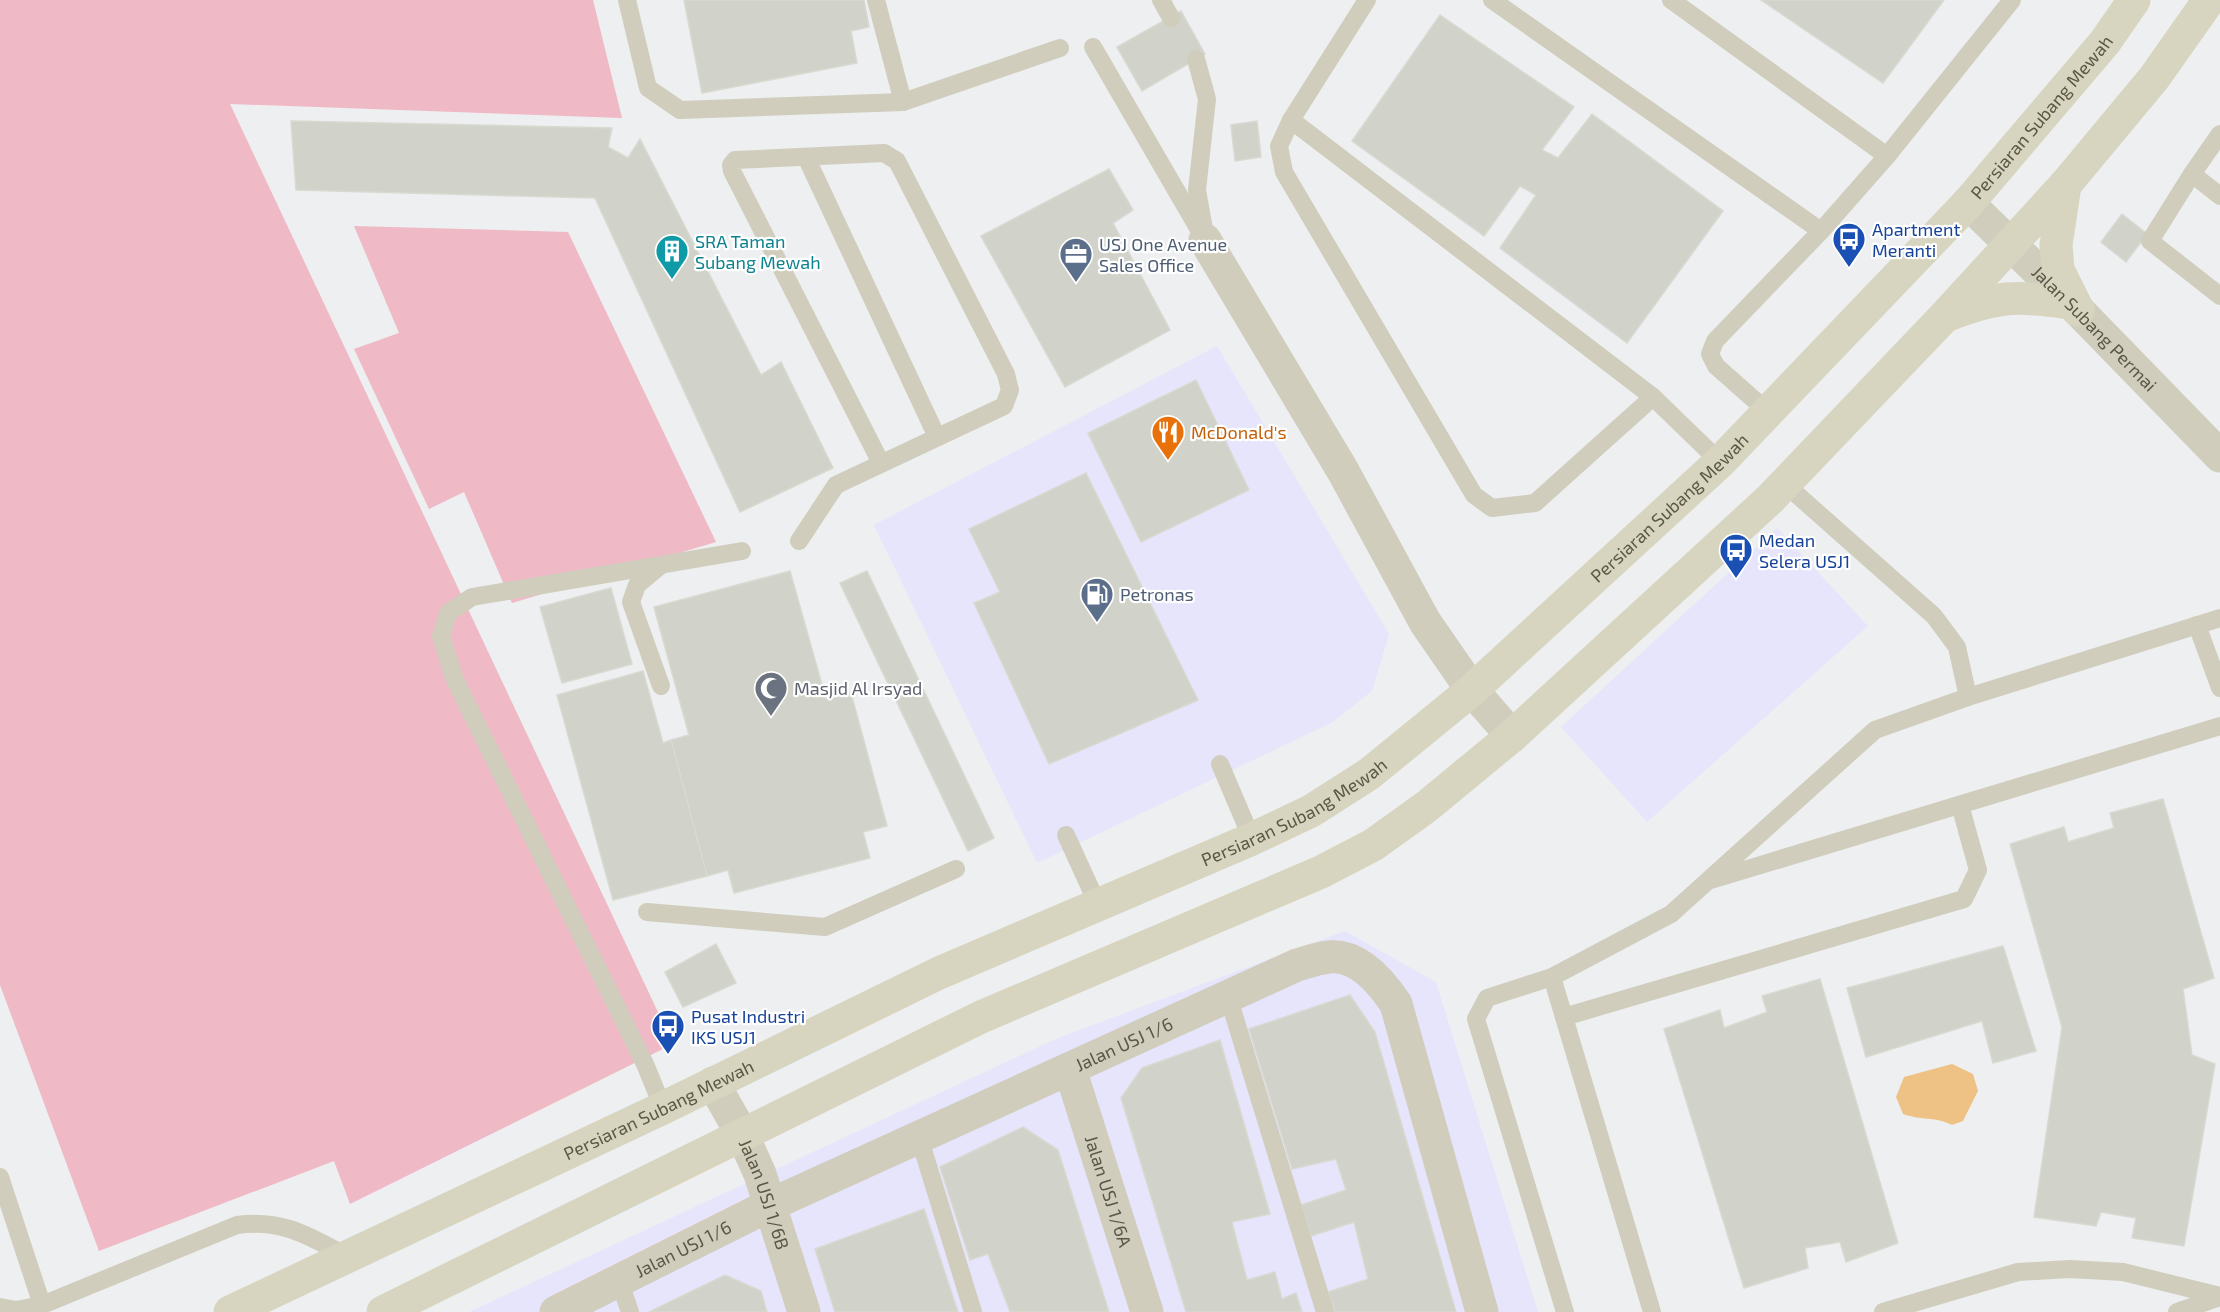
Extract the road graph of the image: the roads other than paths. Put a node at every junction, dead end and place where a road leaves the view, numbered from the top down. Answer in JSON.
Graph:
{"nodes":[{"id":1,"x":627,"y":0,"type":"edge"},
{"id":2,"x":876,"y":0,"type":"edge"},
{"id":3,"x":1161,"y":0,"type":"edge"},
{"id":4,"x":1367,"y":0,"type":"edge"},
{"id":5,"x":1492,"y":0,"type":"edge"},
{"id":6,"x":1671,"y":0,"type":"edge"},
{"id":7,"x":2012,"y":0,"type":"edge"},
{"id":8,"x":2134,"y":0,"type":"edge"},
{"id":9,"x":2208,"y":0,"type":"edge"},
{"id":10,"x":1171,"y":18,"type":"dead end"},
{"id":11,"x":1093,"y":47,"type":"dead end"},
{"id":12,"x":1060,"y":48,"type":"dead end"},
{"id":13,"x":1196,"y":59,"type":"dead end"},
{"id":14,"x":903,"y":102,"type":"junction"},
{"id":15,"x":1291,"y":120,"type":"junction"},
{"id":16,"x":2220,"y":134,"type":"edge"},
{"id":17,"x":1887,"y":156,"type":"junction"},
{"id":18,"x":806,"y":157,"type":"junction"},
{"id":19,"x":2192,"y":174,"type":"junction"},
{"id":20,"x":2065,"y":185,"type":"junction"},
{"id":21,"x":2220,"y":196,"type":"edge"},
{"id":22,"x":1968,"y":203,"type":"junction"},
{"id":23,"x":1821,"y":231,"type":"junction"},
{"id":24,"x":1205,"y":240,"type":"junction"},
{"id":25,"x":2010,"y":246,"type":"junction"},
{"id":26,"x":2220,"y":296,"type":"edge"},
{"id":27,"x":2073,"y":307,"type":"junction"},
{"id":28,"x":1944,"y":317,"type":"junction"},
{"id":29,"x":1653,"y":397,"type":"junction"},
{"id":30,"x":1768,"y":412,"type":"junction"},
{"id":31,"x":937,"y":437,"type":"junction"},
{"id":32,"x":2220,"y":456,"type":"edge"},
{"id":33,"x":1720,"y":462,"type":"junction"},
{"id":34,"x":881,"y":463,"type":"junction"},
{"id":35,"x":1785,"y":484,"type":"junction"},
{"id":36,"x":799,"y":541,"type":"dead end"},
{"id":37,"x":742,"y":551,"type":"dead end"},
{"id":38,"x":662,"y":564,"type":"junction"},
{"id":39,"x":2220,"y":618,"type":"edge"},
{"id":40,"x":2197,"y":626,"type":"junction"},
{"id":41,"x":661,"y":686,"type":"dead end"},
{"id":42,"x":2220,"y":688,"type":"edge"},
{"id":43,"x":1472,"y":690,"type":"junction"},
{"id":44,"x":1968,"y":697,"type":"junction"},
{"id":45,"x":2220,"y":726,"type":"edge"},
{"id":46,"x":1512,"y":736,"type":"junction"},
{"id":47,"x":1220,"y":764,"type":"dead end"},
{"id":48,"x":1960,"y":805,"type":"junction"},
{"id":49,"x":1066,"y":835,"type":"dead end"},
{"id":50,"x":1252,"y":839,"type":"junction"},
{"id":51,"x":956,"y":869,"type":"dead end"},
{"id":52,"x":1705,"y":882,"type":"junction"},
{"id":53,"x":1098,"y":905,"type":"junction"},
{"id":54,"x":647,"y":912,"type":"dead end"},
{"id":55,"x":1552,"y":977,"type":"junction"},
{"id":56,"x":1228,"y":996,"type":"junction"},
{"id":57,"x":1564,"y":1017,"type":"junction"},
{"id":58,"x":1070,"y":1069,"type":"junction"},
{"id":59,"x":713,"y":1083,"type":"junction"},
{"id":60,"x":663,"y":1108,"type":"junction"},
{"id":61,"x":743,"y":1136,"type":"junction"},
{"id":62,"x":918,"y":1137,"type":"junction"},
{"id":63,"x":0,"y":1177,"type":"edge"},
{"id":64,"x":770,"y":1205,"type":"junction"},
{"id":65,"x":348,"y":1257,"type":"junction"},
{"id":66,"x":620,"y":1280,"type":"junction"},
{"id":67,"x":2220,"y":1296,"type":"edge"},
{"id":68,"x":42,"y":1305,"type":"junction"},
{"id":69,"x":0,"y":1307,"type":"edge"},
{"id":70,"x":230,"y":1312,"type":"edge"},
{"id":71,"x":383,"y":1312,"type":"edge"},
{"id":72,"x":556,"y":1312,"type":"edge"},
{"id":73,"x":630,"y":1312,"type":"edge"},
{"id":74,"x":804,"y":1312,"type":"edge"},
{"id":75,"x":973,"y":1312,"type":"edge"},
{"id":76,"x":1147,"y":1312,"type":"edge"},
{"id":77,"x":1325,"y":1312,"type":"edge"},
{"id":78,"x":1482,"y":1312,"type":"edge"},
{"id":79,"x":1565,"y":1312,"type":"edge"},
{"id":80,"x":1652,"y":1312,"type":"edge"},
{"id":81,"x":1883,"y":1312,"type":"edge"},
{"id":82,"x":2177,"y":1312,"type":"edge"}],
"edges":[{"from":1,"to":14,"type":"lane"},
{"from":2,"to":14,"type":"lane"},
{"from":3,"to":10,"type":"lane"},
{"from":4,"to":15,"type":"lane"},
{"from":5,"to":23,"type":"lane"},
{"from":6,"to":17,"type":"lane"},
{"from":7,"to":17,"type":"lane"},
{"from":8,"to":22,"type":"main road","name":"Persiaran Subang Mewah"},
{"from":9,"to":20,"type":"main road"},
{"from":11,"to":24,"type":"lane"},
{"from":12,"to":14,"type":"lane"},
{"from":13,"to":24,"type":"lane"},
{"from":15,"to":29,"type":"lane"},
{"from":15,"to":29,"type":"lane"},
{"from":16,"to":19,"type":"lane"},
{"from":17,"to":23,"type":"lane"},
{"from":18,"to":31,"type":"lane"},
{"from":18,"to":31,"type":"lane"},
{"from":18,"to":34,"type":"lane"},
{"from":19,"to":21,"type":"lane"},
{"from":19,"to":26,"type":"lane"},
{"from":20,"to":25,"type":"main road"},
{"from":20,"to":27,"type":"main road"},
{"from":22,"to":25,"type":"street","name":"Jalan Subang Permai"},
{"from":22,"to":30,"type":"main road","name":"Persiaran Subang Mewah"},
{"from":23,"to":30,"type":"lane"},
{"from":24,"to":43,"type":"street"},
{"from":25,"to":27,"type":"street","name":"Jalan Subang Permai"},
{"from":25,"to":28,"type":"main road"},
{"from":27,"to":28,"type":"main road"},
{"from":27,"to":32,"type":"street","name":"Jalan Subang Permai"},
{"from":28,"to":35,"type":"main road"},
{"from":29,"to":33,"type":"lane"},
{"from":30,"to":33,"type":"main road","name":"Persiaran Subang Mewah"},
{"from":31,"to":34,"type":"lane"},
{"from":33,"to":43,"type":"main road","name":"Persiaran Subang Mewah"},
{"from":34,"to":36,"type":"lane"},
{"from":35,"to":44,"type":"lane"},
{"from":35,"to":46,"type":"main road"},
{"from":37,"to":38,"type":"lane"},
{"from":38,"to":41,"type":"lane"},
{"from":38,"to":60,"type":"lane"},
{"from":39,"to":40,"type":"lane"},
{"from":40,"to":42,"type":"lane"},
{"from":40,"to":44,"type":"lane"},
{"from":43,"to":46,"type":"street"},
{"from":43,"to":50,"type":"main road","name":"Persiaran Subang Mewah"},
{"from":44,"to":52,"type":"lane"},
{"from":45,"to":48,"type":"lane"},
{"from":46,"to":61,"type":"main road"},
{"from":47,"to":50,"type":"lane"},
{"from":48,"to":52,"type":"lane"},
{"from":48,"to":57,"type":"lane"},
{"from":49,"to":53,"type":"lane"},
{"from":50,"to":53,"type":"main road","name":"Persiaran Subang Mewah"},
{"from":51,"to":54,"type":"lane"},
{"from":52,"to":55,"type":"lane"},
{"from":53,"to":59,"type":"main road","name":"Persiaran Subang Mewah"},
{"from":55,"to":57,"type":"lane"},
{"from":55,"to":79,"type":"lane"},
{"from":56,"to":58,"type":"street","name":"Jalan USJ 1/6"},
{"from":56,"to":77,"type":"lane"},
{"from":56,"to":78,"type":"street","name":"Jalan USJ 1/6"},
{"from":57,"to":80,"type":"lane"},
{"from":58,"to":62,"type":"street","name":"Jalan USJ 1/6"},
{"from":58,"to":76,"type":"street","name":"Jalan USJ 1/6A"},
{"from":59,"to":60,"type":"main road","name":"Persiaran Subang Mewah"},
{"from":59,"to":61,"type":"street","name":"Jalan USJ 1/6B"},
{"from":60,"to":65,"type":"main road","name":"Persiaran Subang Mewah"},
{"from":61,"to":64,"type":"street","name":"Jalan USJ 1/6B"},
{"from":61,"to":71,"type":"main road"},
{"from":62,"to":64,"type":"street","name":"Jalan USJ 1/6"},
{"from":62,"to":75,"type":"lane"},
{"from":63,"to":68,"type":"lane"},
{"from":64,"to":66,"type":"street","name":"Jalan USJ 1/6"},
{"from":64,"to":74,"type":"street","name":"Jalan USJ 1/6B"},
{"from":65,"to":68,"type":"lane"},
{"from":65,"to":70,"type":"main road","name":"Persiaran Subang Mewah"},
{"from":66,"to":72,"type":"street","name":"Jalan USJ 1/6"},
{"from":66,"to":73,"type":"lane"},
{"from":67,"to":81,"type":"lane"},
{"from":67,"to":82,"type":"lane"},
{"from":68,"to":69,"type":"lane"}]}
